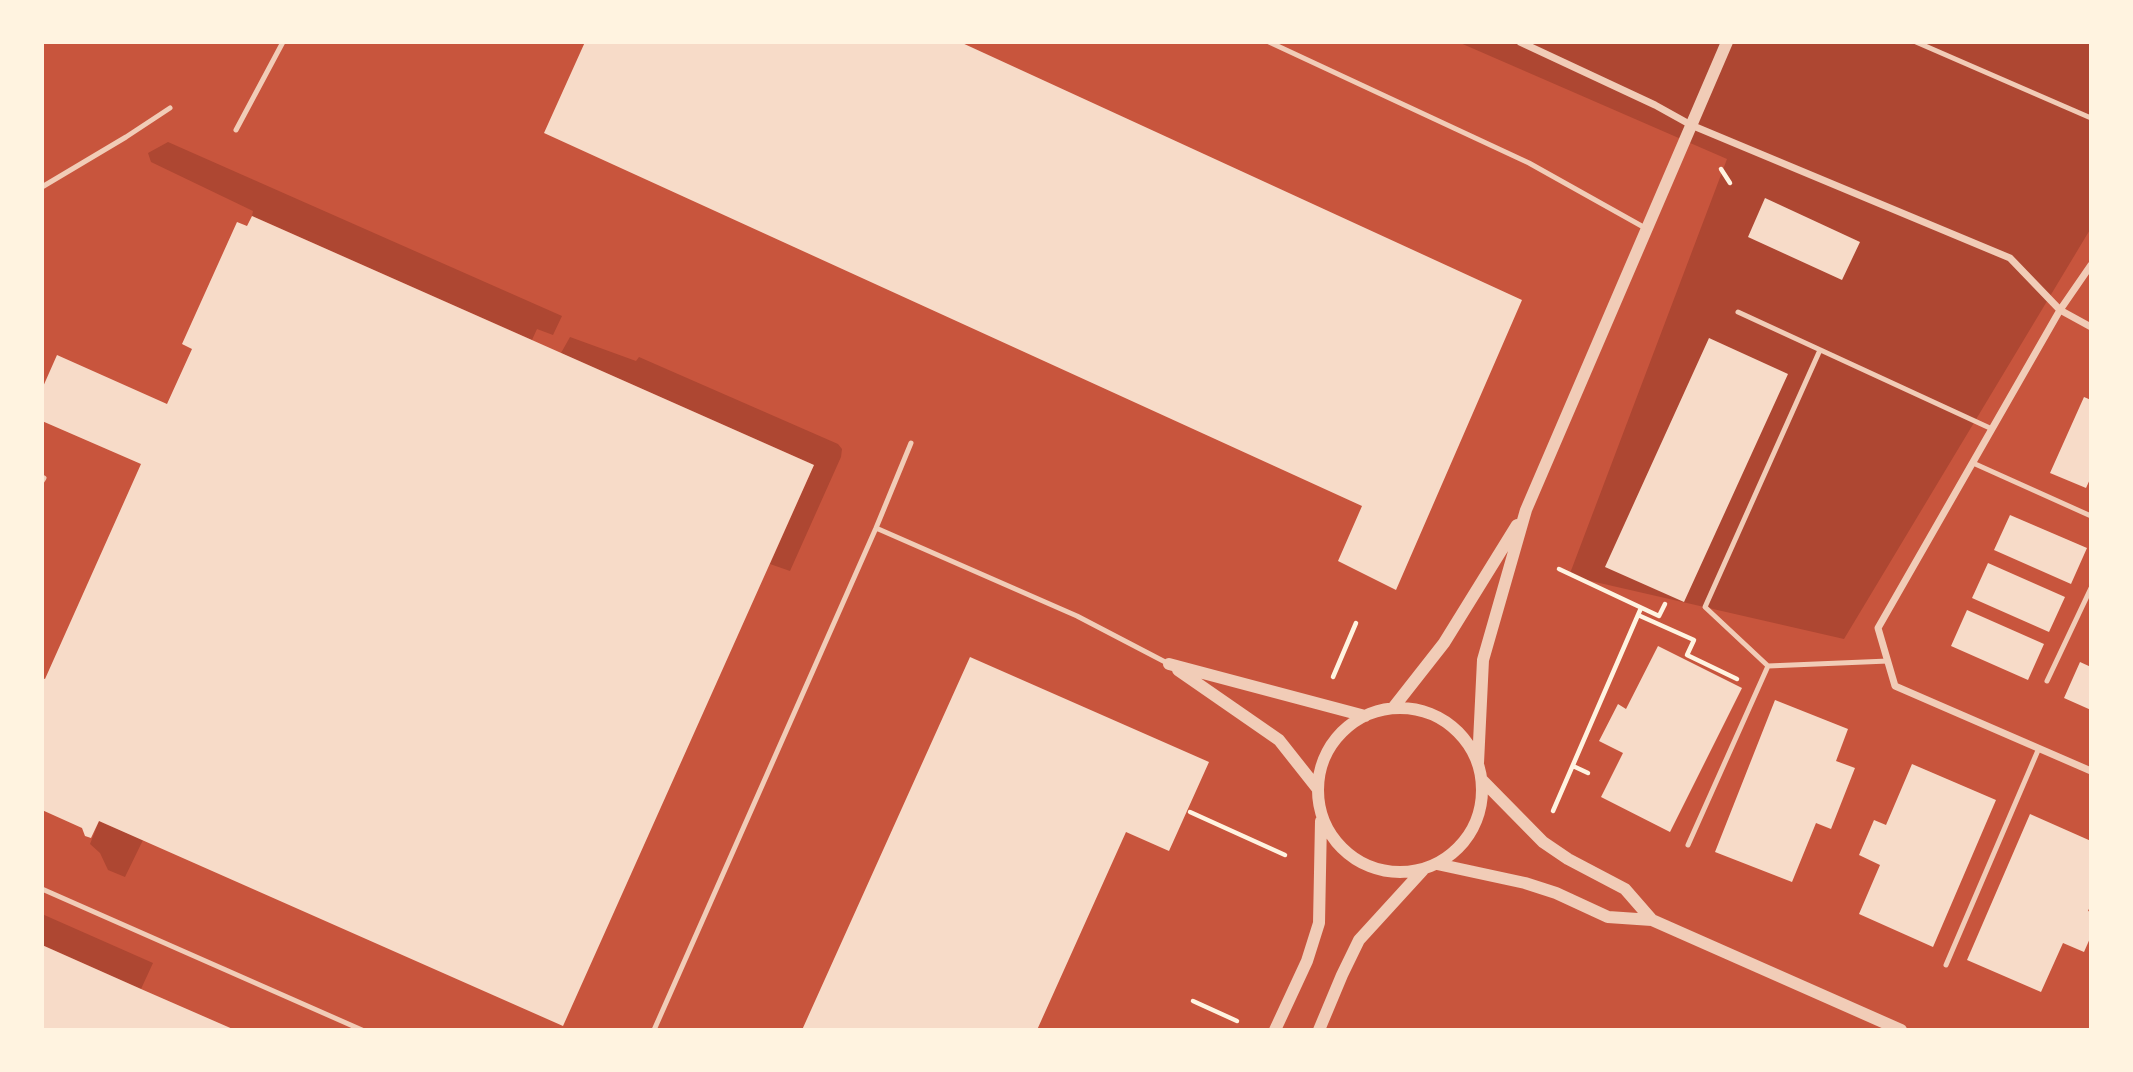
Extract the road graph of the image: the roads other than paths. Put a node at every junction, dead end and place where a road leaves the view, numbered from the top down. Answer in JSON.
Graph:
{"nodes":[{"id":1,"x":283,"y":42,"type":"edge"},
{"id":2,"x":1269,"y":42,"type":"edge"},
{"id":3,"x":1520,"y":42,"type":"edge"},
{"id":4,"x":1727,"y":42,"type":"edge"},
{"id":5,"x":1916,"y":42,"type":"edge"},
{"id":6,"x":170,"y":108,"type":"dead end"},
{"id":7,"x":2091,"y":117,"type":"edge"},
{"id":8,"x":1691,"y":125,"type":"junction"},
{"id":9,"x":236,"y":131,"type":"dead end"},
{"id":10,"x":42,"y":187,"type":"edge"},
{"id":11,"x":1647,"y":229,"type":"junction"},
{"id":12,"x":2091,"y":265,"type":"edge"},
{"id":13,"x":2060,"y":310,"type":"junction"},
{"id":14,"x":1738,"y":312,"type":"dead end"},
{"id":15,"x":2091,"y":327,"type":"edge"},
{"id":16,"x":1820,"y":350,"type":"junction"},
{"id":17,"x":1992,"y":429,"type":"junction"},
{"id":18,"x":911,"y":443,"type":"dead end"},
{"id":19,"x":1973,"y":463,"type":"junction"},
{"id":20,"x":1526,"y":510,"type":"junction"},
{"id":21,"x":2091,"y":516,"type":"edge"},
{"id":22,"x":876,"y":528,"type":"junction"},
{"id":23,"x":2091,"y":588,"type":"edge"},
{"id":24,"x":1888,"y":661,"type":"junction"},
{"id":25,"x":1169,"y":664,"type":"junction"},
{"id":26,"x":1769,"y":666,"type":"junction"},
{"id":27,"x":2046,"y":681,"type":"dead end"},
{"id":28,"x":1393,"y":708,"type":"junction"},
{"id":29,"x":1364,"y":716,"type":"junction"},
{"id":30,"x":2039,"y":748,"type":"junction"},
{"id":31,"x":1478,"y":763,"type":"junction"},
{"id":32,"x":2091,"y":771,"type":"edge"},
{"id":33,"x":1482,"y":780,"type":"junction"},
{"id":34,"x":1317,"y":788,"type":"junction"},
{"id":35,"x":1321,"y":817,"type":"junction"},
{"id":36,"x":1688,"y":845,"type":"dead end"},
{"id":37,"x":1437,"y":864,"type":"junction"},
{"id":38,"x":1423,"y":870,"type":"junction"},
{"id":39,"x":42,"y":889,"type":"edge"},
{"id":40,"x":1652,"y":920,"type":"junction"},
{"id":41,"x":1946,"y":965,"type":"dead end"},
{"id":42,"x":362,"y":1030,"type":"edge"},
{"id":43,"x":654,"y":1030,"type":"edge"},
{"id":44,"x":1275,"y":1030,"type":"edge"},
{"id":45,"x":1319,"y":1030,"type":"edge"},
{"id":46,"x":1900,"y":1030,"type":"edge"}],
"edges":[{"from":1,"to":9,"type":"lane"},
{"from":2,"to":11,"type":"lane"},
{"from":3,"to":8,"type":"street"},
{"from":4,"to":8,"type":"street"},
{"from":5,"to":7,"type":"lane"},
{"from":6,"to":10,"type":"lane"},
{"from":8,"to":11,"type":"street"},
{"from":8,"to":13,"type":"street"},
{"from":11,"to":20,"type":"street"},
{"from":12,"to":13,"type":"street"},
{"from":13,"to":15,"type":"street"},
{"from":13,"to":17,"type":"street"},
{"from":14,"to":16,"type":"lane"},
{"from":16,"to":17,"type":"lane"},
{"from":16,"to":26,"type":"lane"},
{"from":17,"to":19,"type":"street"},
{"from":18,"to":22,"type":"lane"},
{"from":19,"to":21,"type":"lane"},
{"from":19,"to":24,"type":"street"},
{"from":20,"to":28,"type":"street"},
{"from":20,"to":31,"type":"street"},
{"from":22,"to":25,"type":"lane"},
{"from":22,"to":43,"type":"lane"},
{"from":23,"to":27,"type":"lane"},
{"from":24,"to":26,"type":"lane"},
{"from":24,"to":30,"type":"street"},
{"from":25,"to":29,"type":"street"},
{"from":25,"to":34,"type":"street"},
{"from":26,"to":36,"type":"lane"},
{"from":28,"to":29,"type":"street"},
{"from":28,"to":31,"type":"street"},
{"from":29,"to":34,"type":"street"},
{"from":30,"to":32,"type":"street"},
{"from":30,"to":41,"type":"lane"},
{"from":31,"to":33,"type":"street"},
{"from":33,"to":37,"type":"street"},
{"from":33,"to":40,"type":"street"},
{"from":34,"to":35,"type":"street"},
{"from":35,"to":38,"type":"street"},
{"from":35,"to":44,"type":"street"},
{"from":37,"to":38,"type":"street"},
{"from":37,"to":40,"type":"street"},
{"from":38,"to":45,"type":"street"},
{"from":39,"to":42,"type":"lane"},
{"from":40,"to":46,"type":"street"}]}
